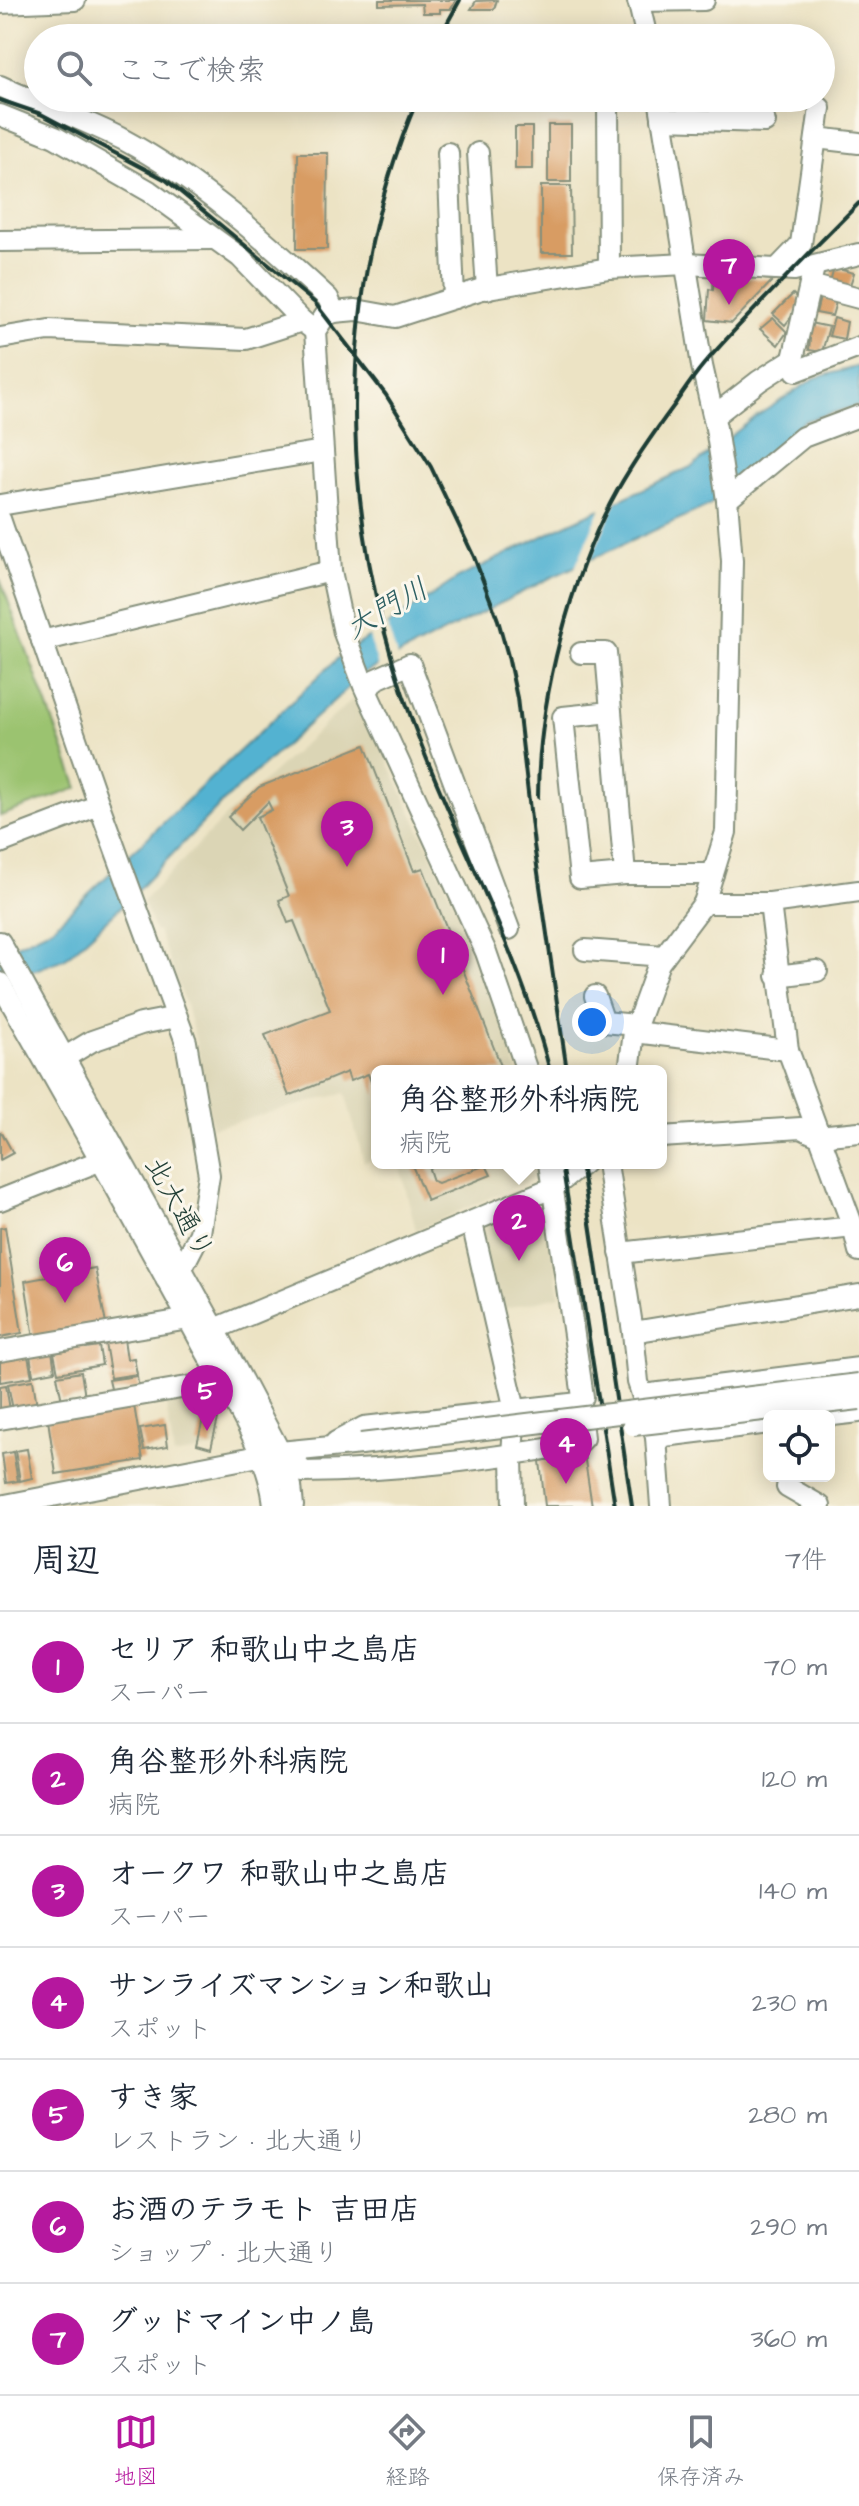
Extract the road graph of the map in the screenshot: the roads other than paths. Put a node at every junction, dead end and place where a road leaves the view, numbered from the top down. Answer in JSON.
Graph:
{"nodes":[{"id":1,"x":75,"y":0,"type":"edge"},
{"id":2,"x":704,"y":0,"type":"edge"},
{"id":3,"x":638,"y":1,"type":"edge"},
{"id":4,"x":0,"y":3,"type":"edge"},
{"id":5,"x":644,"y":24,"type":"edge"},
{"id":6,"x":0,"y":86,"type":"edge"},
{"id":7,"x":24,"y":96,"type":"edge"},
{"id":8,"x":63,"y":112,"type":"edge"},
{"id":9,"x":608,"y":112,"type":"edge"},
{"id":10,"x":661,"y":112,"type":"edge"},
{"id":11,"x":819,"y":112,"type":"edge"},
{"id":12,"x":0,"y":115,"type":"edge"},
{"id":13,"x":662,"y":119,"type":"junction"},
{"id":14,"x":765,"y":122,"type":"dead end"},
{"id":15,"x":816,"y":138,"type":"junction"},
{"id":16,"x":859,"y":143,"type":"edge"},
{"id":17,"x":448,"y":153,"type":"dead end"},
{"id":18,"x":478,"y":153,"type":"dead end"},
{"id":19,"x":213,"y":239,"type":"junction"},
{"id":20,"x":0,"y":241,"type":"edge"},
{"id":21,"x":859,"y":254,"type":"edge"},
{"id":22,"x":686,"y":264,"type":"junction"},
{"id":23,"x":609,"y":268,"type":"junction"},
{"id":24,"x":777,"y":269,"type":"junction"},
{"id":25,"x":812,"y":276,"type":"junction"},
{"id":26,"x":487,"y":289,"type":"junction"},
{"id":27,"x":454,"y":298,"type":"junction"},
{"id":28,"x":859,"y":298,"type":"edge"},
{"id":29,"x":334,"y":312,"type":"junction"},
{"id":30,"x":309,"y":326,"type":"junction"},
{"id":31,"x":0,"y":338,"type":"edge"},
{"id":32,"x":859,"y":347,"type":"edge"},
{"id":33,"x":793,"y":359,"type":"junction"},
{"id":34,"x":859,"y":416,"type":"edge"},
{"id":35,"x":715,"y":422,"type":"junction"},
{"id":36,"x":322,"y":451,"type":"junction"},
{"id":37,"x":727,"y":496,"type":"junction"},
{"id":38,"x":0,"y":505,"type":"edge"},
{"id":39,"x":0,"y":519,"type":"edge"},
{"id":40,"x":331,"y":571,"type":"junction"},
{"id":41,"x":42,"y":641,"type":"junction"},
{"id":42,"x":581,"y":653,"type":"dead end"},
{"id":43,"x":365,"y":689,"type":"junction"},
{"id":44,"x":611,"y":712,"type":"junction"},
{"id":45,"x":99,"y":805,"type":"junction"},
{"id":46,"x":0,"y":843,"type":"edge"},
{"id":47,"x":625,"y":874,"type":"junction"},
{"id":48,"x":713,"y":874,"type":"junction"},
{"id":49,"x":859,"y":891,"type":"edge"},
{"id":50,"x":704,"y":903,"type":"junction"},
{"id":51,"x":770,"y":903,"type":"junction"},
{"id":52,"x":509,"y":929,"type":"dead end"},
{"id":53,"x":1,"y":943,"type":"edge"},
{"id":54,"x":589,"y":947,"type":"dead end"},
{"id":55,"x":664,"y":956,"type":"junction"},
{"id":56,"x":817,"y":971,"type":"dead end"},
{"id":57,"x":777,"y":976,"type":"junction"},
{"id":58,"x":11,"y":989,"type":"edge"},
{"id":59,"x":595,"y":996,"type":"dead end"},
{"id":60,"x":177,"y":1017,"type":"junction"},
{"id":61,"x":635,"y":1028,"type":"junction"},
{"id":62,"x":788,"y":1050,"type":"junction"},
{"id":63,"x":55,"y":1063,"type":"junction"},
{"id":64,"x":525,"y":1065,"type":"edge"},
{"id":65,"x":630,"y":1065,"type":"edge"},
{"id":66,"x":859,"y":1132,"type":"edge"},
{"id":67,"x":818,"y":1136,"type":"junction"},
{"id":68,"x":667,"y":1137,"type":"edge"},
{"id":69,"x":99,"y":1161,"type":"junction"},
{"id":70,"x":550,"y":1169,"type":"edge"},
{"id":71,"x":576,"y":1169,"type":"edge"},
{"id":72,"x":608,"y":1169,"type":"edge"},
{"id":73,"x":554,"y":1187,"type":"junction"},
{"id":74,"x":0,"y":1200,"type":"edge"},
{"id":75,"x":472,"y":1223,"type":"junction"},
{"id":76,"x":853,"y":1227,"type":"junction"},
{"id":77,"x":859,"y":1251,"type":"edge"},
{"id":78,"x":620,"y":1253,"type":"junction"},
{"id":79,"x":174,"y":1275,"type":"junction"},
{"id":80,"x":859,"y":1295,"type":"edge"},
{"id":81,"x":189,"y":1319,"type":"junction"},
{"id":82,"x":215,"y":1329,"type":"junction"},
{"id":83,"x":633,"y":1332,"type":"junction"},
{"id":84,"x":0,"y":1351,"type":"edge"},
{"id":85,"x":859,"y":1368,"type":"edge"},
{"id":86,"x":222,"y":1381,"type":"junction"},
{"id":87,"x":859,"y":1384,"type":"edge"},
{"id":88,"x":643,"y":1395,"type":"junction"},
{"id":89,"x":859,"y":1399,"type":"edge"},
{"id":90,"x":579,"y":1403,"type":"junction"},
{"id":91,"x":515,"y":1410,"type":"junction"},
{"id":92,"x":859,"y":1412,"type":"edge"},
{"id":93,"x":835,"y":1415,"type":"edge"},
{"id":94,"x":0,"y":1419,"type":"edge"},
{"id":95,"x":763,"y":1424,"type":"edge"},
{"id":96,"x":656,"y":1437,"type":"junction"},
{"id":97,"x":326,"y":1447,"type":"junction"},
{"id":98,"x":362,"y":1450,"type":"junction"},
{"id":99,"x":512,"y":1455,"type":"junction"},
{"id":100,"x":277,"y":1461,"type":"junction"},
{"id":101,"x":790,"y":1482,"type":"edge"},
{"id":102,"x":791,"y":1482,"type":"edge"},
{"id":103,"x":0,"y":1506,"type":"edge"},
{"id":104,"x":274,"y":1506,"type":"edge"},
{"id":105,"x":293,"y":1506,"type":"edge"},
{"id":106,"x":513,"y":1506,"type":"edge"},
{"id":107,"x":661,"y":1506,"type":"edge"},
{"id":108,"x":778,"y":1506,"type":"edge"},
{"id":109,"x":820,"y":1506,"type":"edge"}],
"edges":[{"from":1,"to":4,"type":"street"},
{"from":2,"to":3,"type":"street"},
{"from":3,"to":5,"type":"street"},
{"from":6,"to":7,"type":"street"},
{"from":8,"to":29,"type":"street"},
{"from":9,"to":23,"type":"street"},
{"from":10,"to":13,"type":"street"},
{"from":11,"to":15,"type":"street"},
{"from":12,"to":19,"type":"street"},
{"from":13,"to":14,"type":"street"},
{"from":13,"to":22,"type":"street"},
{"from":15,"to":16,"type":"street"},
{"from":15,"to":24,"type":"street"},
{"from":17,"to":27,"type":"street"},
{"from":18,"to":26,"type":"street"},
{"from":19,"to":20,"type":"street"},
{"from":19,"to":30,"type":"street"},
{"from":21,"to":25,"type":"street"},
{"from":22,"to":23,"type":"street"},
{"from":22,"to":24,"type":"street"},
{"from":22,"to":35,"type":"street"},
{"from":23,"to":26,"type":"street"},
{"from":24,"to":25,"type":"street"},
{"from":25,"to":28,"type":"street"},
{"from":25,"to":33,"type":"street"},
{"from":26,"to":27,"type":"street"},
{"from":27,"to":29,"type":"street"},
{"from":29,"to":30,"type":"street"},
{"from":30,"to":31,"type":"street"},
{"from":30,"to":36,"type":"street"},
{"from":32,"to":33,"type":"street"},
{"from":33,"to":35,"type":"street"},
{"from":34,"to":37,"type":"street"},
{"from":35,"to":37,"type":"street"},
{"from":36,"to":38,"type":"street"},
{"from":36,"to":40,"type":"street"},
{"from":37,"to":48,"type":"street"},
{"from":39,"to":41,"type":"street"},
{"from":40,"to":41,"type":"street"},
{"from":40,"to":43,"type":"street"},
{"from":41,"to":45,"type":"street"},
{"from":42,"to":44,"type":"street"},
{"from":43,"to":52,"type":"street"},
{"from":43,"to":64,"type":"street"},
{"from":44,"to":47,"type":"street"},
{"from":44,"to":47,"type":"street"},
{"from":45,"to":46,"type":"street"},
{"from":45,"to":60,"type":"street"},
{"from":47,"to":48,"type":"street"},
{"from":48,"to":50,"type":"street"},
{"from":49,"to":51,"type":"street"},
{"from":50,"to":51,"type":"street"},
{"from":50,"to":55,"type":"street"},
{"from":51,"to":57,"type":"street"},
{"from":53,"to":58,"type":"street","name":"北大通り"},
{"from":54,"to":55,"type":"street"},
{"from":55,"to":61,"type":"street"},
{"from":56,"to":57,"type":"street"},
{"from":57,"to":62,"type":"street"},
{"from":58,"to":63,"type":"street","name":"北大通り"},
{"from":59,"to":61,"type":"street"},
{"from":60,"to":63,"type":"street"},
{"from":60,"to":79,"type":"street"},
{"from":61,"to":62,"type":"street"},
{"from":61,"to":65,"type":"street"},
{"from":62,"to":67,"type":"street"},
{"from":63,"to":69,"type":"street","name":"北大通り"},
{"from":63,"to":79,"type":"street","name":"北大通り"},
{"from":66,"to":67,"type":"street"},
{"from":67,"to":68,"type":"street"},
{"from":67,"to":76,"type":"street"},
{"from":69,"to":74,"type":"street"},
{"from":69,"to":79,"type":"street","name":"北大通り"},
{"from":70,"to":73,"type":"street"},
{"from":71,"to":73,"type":"street"},
{"from":72,"to":78,"type":"street"},
{"from":73,"to":75,"type":"street"},
{"from":73,"to":90,"type":"street"},
{"from":75,"to":82,"type":"street"},
{"from":75,"to":91,"type":"street"},
{"from":76,"to":77,"type":"street"},
{"from":76,"to":78,"type":"street"},
{"from":78,"to":83,"type":"street"},
{"from":79,"to":81,"type":"street","name":"北大通り"},
{"from":79,"to":82,"type":"street","name":"北大通り"},
{"from":80,"to":83,"type":"street"},
{"from":81,"to":84,"type":"street"},
{"from":81,"to":86,"type":"street","name":"北大通り"},
{"from":82,"to":100,"type":"street","name":"北大通り"},
{"from":83,"to":88,"type":"street"},
{"from":85,"to":88,"type":"street"},
{"from":86,"to":94,"type":"street"},
{"from":86,"to":100,"type":"street","name":"北大通り"},
{"from":87,"to":98,"type":"street","bridge":true},
{"from":88,"to":96,"type":"street"},
{"from":89,"to":98,"type":"street","bridge":true},
{"from":90,"to":91,"type":"street"},
{"from":90,"to":99,"type":"street"},
{"from":91,"to":97,"type":"street"},
{"from":91,"to":99,"type":"street"},
{"from":92,"to":93,"type":"street"},
{"from":95,"to":96,"type":"street"},
{"from":96,"to":107,"type":"street"},
{"from":97,"to":98,"type":"street"},
{"from":97,"to":100,"type":"street"},
{"from":98,"to":100,"type":"street"},
{"from":99,"to":100,"type":"street"},
{"from":99,"to":106,"type":"street"},
{"from":100,"to":103,"type":"street"},
{"from":100,"to":104,"type":"street","name":"北大通り"},
{"from":100,"to":105,"type":"street","name":"北大通り"},
{"from":101,"to":108,"type":"street"},
{"from":102,"to":109,"type":"street"}]}
